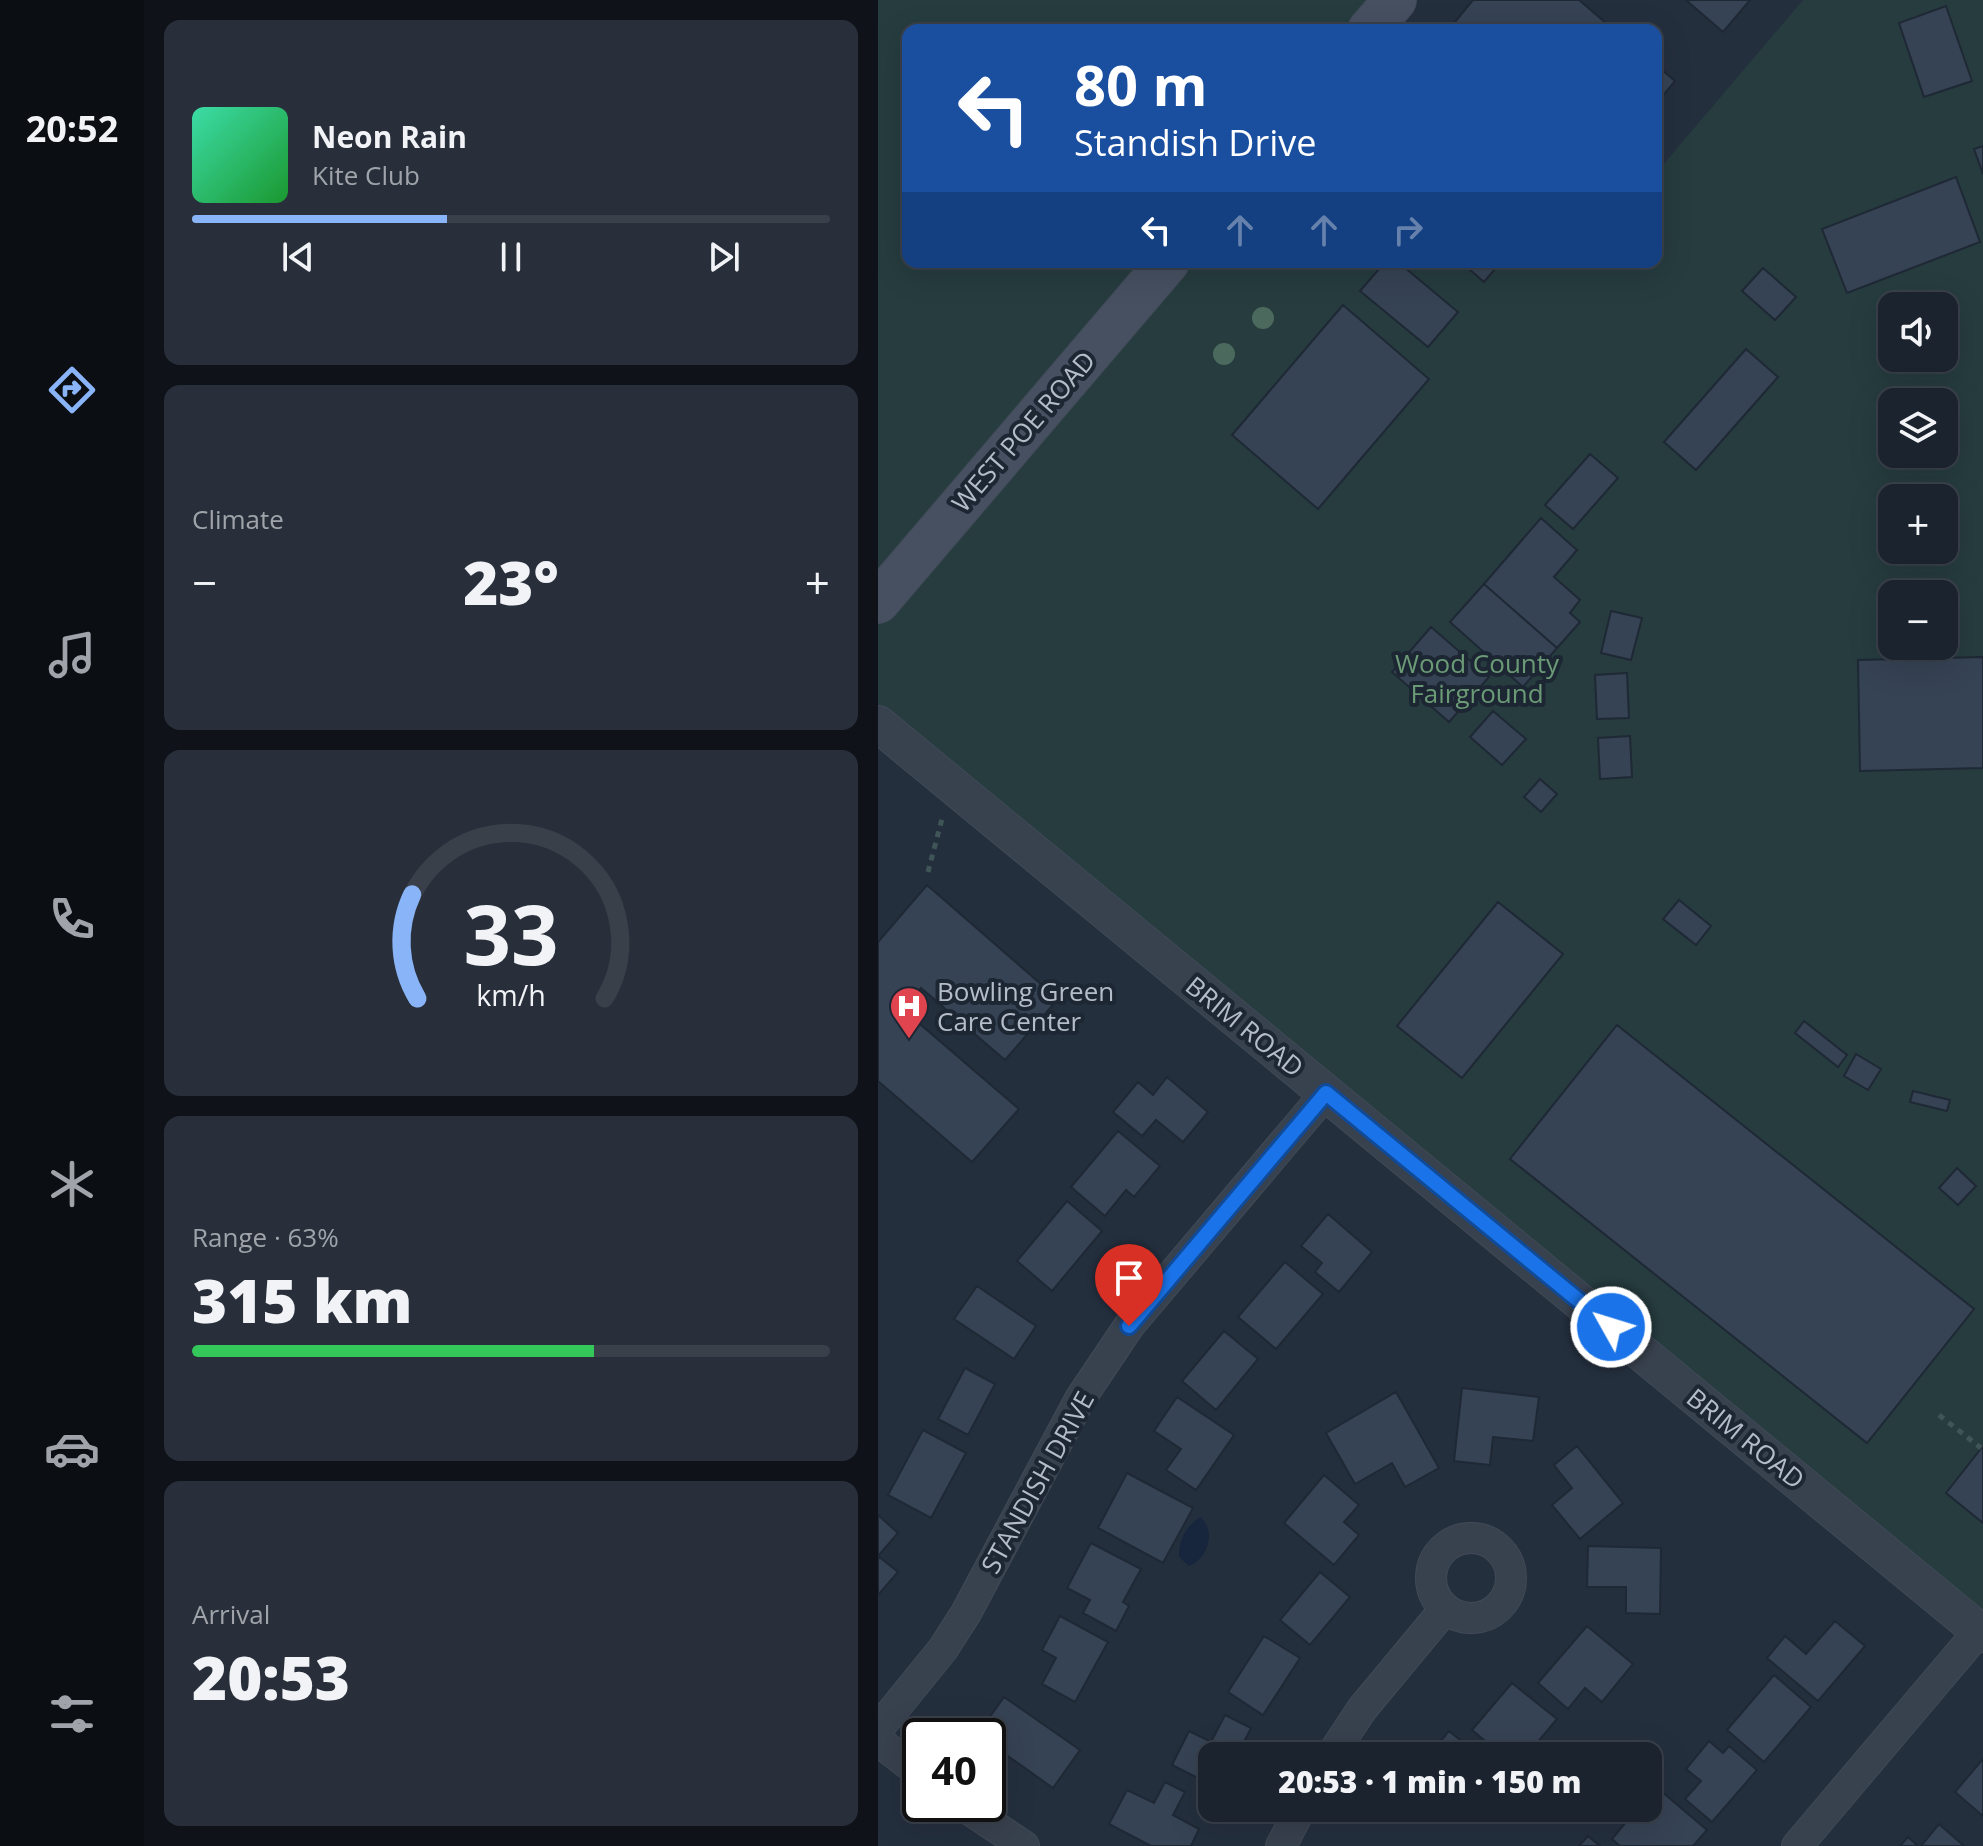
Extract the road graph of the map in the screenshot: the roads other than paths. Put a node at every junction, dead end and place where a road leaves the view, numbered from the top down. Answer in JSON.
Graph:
{"nodes":[{"id":1,"x":1395,"y":0,"type":"edge"},
{"id":2,"x":1374,"y":24,"type":"edge"},
{"id":3,"x":1163,"y":268,"type":"edge"},
{"id":4,"x":878,"y":602,"type":"edge"},
{"id":5,"x":878,"y":724,"type":"edge"},
{"id":6,"x":1326,"y":1093,"type":"junction"},
{"id":7,"x":1445,"y":1609,"type":"dead end"},
{"id":8,"x":1981,"y":1632,"type":"edge"},
{"id":9,"x":878,"y":1729,"type":"edge"},
{"id":10,"x":878,"y":1741,"type":"edge"},
{"id":11,"x":1340,"y":1742,"type":"edge"},
{"id":12,"x":902,"y":1759,"type":"edge"},
{"id":13,"x":988,"y":1822,"type":"edge"},
{"id":14,"x":1294,"y":1822,"type":"edge"},
{"id":15,"x":1024,"y":1846,"type":"edge"},
{"id":16,"x":1281,"y":1846,"type":"edge"},
{"id":17,"x":1797,"y":1846,"type":"edge"}],
"edges":[{"from":1,"to":2,"type":"main road"},
{"from":3,"to":4,"type":"main road","name":"WEST POE ROAD"},
{"from":5,"to":6,"type":"street","name":"BRIM ROAD"},
{"from":6,"to":8,"type":"street","name":"BRIM ROAD"},
{"from":6,"to":9,"type":"street","name":"STANDISH DRIVE"},
{"from":7,"to":11,"type":"street"},
{"from":8,"to":17,"type":"street"},
{"from":10,"to":12,"type":"street"},
{"from":13,"to":15,"type":"street"},
{"from":14,"to":16,"type":"street"}]}
